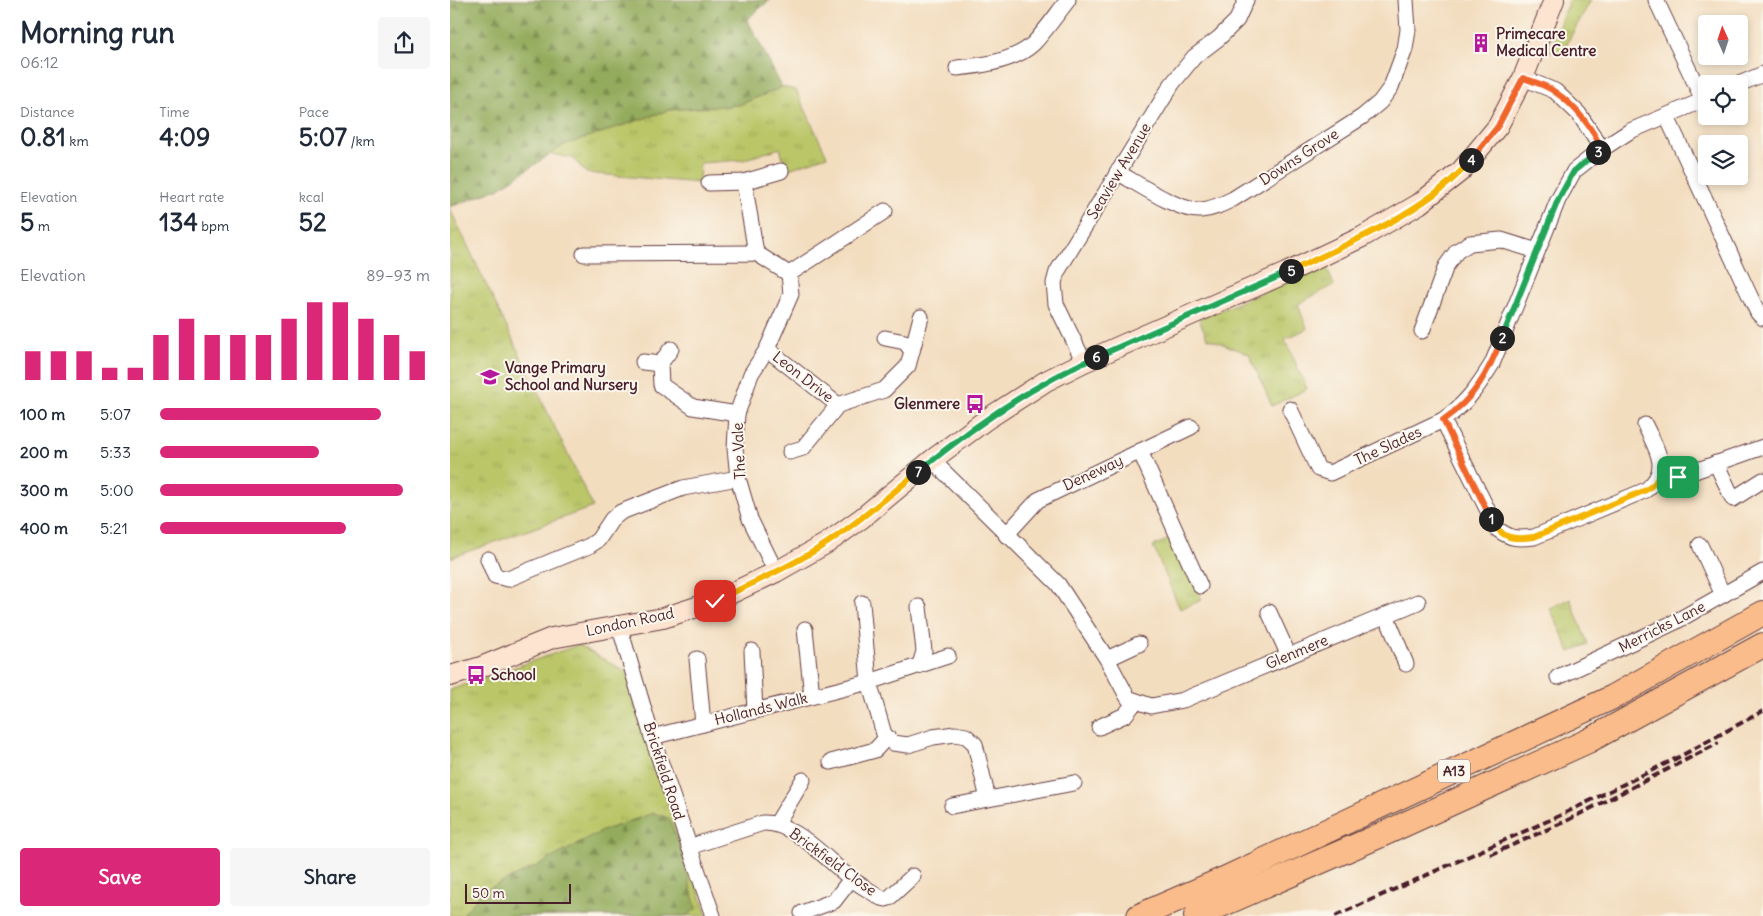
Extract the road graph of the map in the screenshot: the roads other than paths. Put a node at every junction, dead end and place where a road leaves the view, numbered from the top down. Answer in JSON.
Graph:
{"nodes":[{"id":1,"x":1068,"y":0,"type":"edge"},
{"id":2,"x":1246,"y":0,"type":"edge"},
{"id":3,"x":1406,"y":0,"type":"edge"},
{"id":4,"x":1554,"y":0,"type":"edge"},
{"id":5,"x":1656,"y":0,"type":"edge"},
{"id":6,"x":957,"y":68,"type":"dead end"},
{"id":7,"x":1763,"y":74,"type":"edge"},
{"id":8,"x":1523,"y":78,"type":"junction"},
{"id":9,"x":1748,"y":80,"type":"edge"},
{"id":10,"x":1698,"y":86,"type":"edge"},
{"id":11,"x":1698,"y":103,"type":"edge"},
{"id":12,"x":1666,"y":117,"type":"junction"},
{"id":13,"x":1602,"y":149,"type":"junction"},
{"id":14,"x":782,"y":171,"type":"dead end"},
{"id":15,"x":1117,"y":172,"type":"junction"},
{"id":16,"x":744,"y":182,"type":"junction"},
{"id":17,"x":709,"y":183,"type":"dead end"},
{"id":18,"x":885,"y":211,"type":"dead end"},
{"id":19,"x":1537,"y":251,"type":"junction"},
{"id":20,"x":756,"y":253,"type":"junction"},
{"id":21,"x":584,"y":254,"type":"dead end"},
{"id":22,"x":789,"y":274,"type":"junction"},
{"id":23,"x":921,"y":317,"type":"dead end"},
{"id":24,"x":1763,"y":318,"type":"edge"},
{"id":25,"x":1422,"y":331,"type":"dead end"},
{"id":26,"x":885,"y":338,"type":"dead end"},
{"id":27,"x":671,"y":349,"type":"dead end"},
{"id":28,"x":767,"y":349,"type":"junction"},
{"id":29,"x":912,"y":351,"type":"junction"},
{"id":30,"x":643,"y":362,"type":"dead end"},
{"id":31,"x":1084,"y":362,"type":"junction"},
{"id":32,"x":660,"y":364,"type":"junction"},
{"id":33,"x":838,"y":405,"type":"junction"},
{"id":34,"x":1290,"y":409,"type":"dead end"},
{"id":35,"x":737,"y":414,"type":"junction"},
{"id":36,"x":1443,"y":420,"type":"junction"},
{"id":37,"x":1645,"y":425,"type":"dead end"},
{"id":38,"x":1191,"y":427,"type":"dead end"},
{"id":39,"x":1763,"y":447,"type":"edge"},
{"id":40,"x":1140,"y":451,"type":"junction"},
{"id":41,"x":790,"y":452,"type":"dead end"},
{"id":42,"x":932,"y":460,"type":"junction"},
{"id":43,"x":1716,"y":463,"type":"junction"},
{"id":44,"x":1659,"y":475,"type":"junction"},
{"id":45,"x":738,"y":478,"type":"junction"},
{"id":46,"x":1763,"y":480,"type":"edge"},
{"id":47,"x":1006,"y":534,"type":"junction"},
{"id":48,"x":1700,"y":545,"type":"dead end"},
{"id":49,"x":488,"y":559,"type":"dead end"},
{"id":50,"x":776,"y":572,"type":"junction"},
{"id":51,"x":1763,"y":572,"type":"edge"},
{"id":52,"x":1200,"y":586,"type":"dead end"},
{"id":53,"x":1723,"y":595,"type":"junction"},
{"id":54,"x":1418,"y":602,"type":"dead end"},
{"id":55,"x":862,"y":604,"type":"dead end"},
{"id":56,"x":919,"y":607,"type":"dead end"},
{"id":57,"x":1269,"y":612,"type":"dead end"},
{"id":58,"x":1763,"y":613,"type":"edge"},
{"id":59,"x":1386,"y":615,"type":"junction"},
{"id":60,"x":620,"y":626,"type":"junction"},
{"id":61,"x":805,"y":629,"type":"dead end"},
{"id":62,"x":1139,"y":644,"type":"dead end"},
{"id":63,"x":1763,"y":645,"type":"edge"},
{"id":64,"x":752,"y":651,"type":"dead end"},
{"id":65,"x":948,"y":656,"type":"dead end"},
{"id":66,"x":1288,"y":656,"type":"junction"},
{"id":67,"x":697,"y":659,"type":"dead end"},
{"id":68,"x":1107,"y":659,"type":"junction"},
{"id":69,"x":1406,"y":664,"type":"dead end"},
{"id":70,"x":920,"y":665,"type":"junction"},
{"id":71,"x":450,"y":676,"type":"edge"},
{"id":72,"x":1558,"y":678,"type":"dead end"},
{"id":73,"x":869,"y":682,"type":"junction"},
{"id":74,"x":812,"y":696,"type":"junction"},
{"id":75,"x":1136,"y":701,"type":"junction"},
{"id":76,"x":756,"y":711,"type":"junction"},
{"id":77,"x":703,"y":724,"type":"junction"},
{"id":78,"x":1099,"y":727,"type":"dead end"},
{"id":79,"x":652,"y":737,"type":"junction"},
{"id":80,"x":887,"y":737,"type":"junction"},
{"id":81,"x":832,"y":762,"type":"dead end"},
{"id":82,"x":803,"y":780,"type":"dead end"},
{"id":83,"x":1074,"y":782,"type":"dead end"},
{"id":84,"x":988,"y":799,"type":"junction"},
{"id":85,"x":952,"y":806,"type":"dead end"},
{"id":86,"x":777,"y":823,"type":"junction"},
{"id":87,"x":689,"y":846,"type":"junction"},
{"id":88,"x":913,"y":876,"type":"dead end"},
{"id":89,"x":851,"y":879,"type":"junction"},
{"id":90,"x":802,"y":913,"type":"dead end"},
{"id":91,"x":713,"y":916,"type":"edge"},
{"id":92,"x":1139,"y":916,"type":"edge"},
{"id":93,"x":1196,"y":916,"type":"edge"}],
"edges":[{"from":1,"to":6,"type":"street"},
{"from":2,"to":15,"type":"street","name":"Seaview Avenue"},
{"from":3,"to":15,"type":"street","name":"Downs Grove"},
{"from":4,"to":8,"type":"main road","name":"London Road"},
{"from":5,"to":10,"type":"street"},
{"from":7,"to":9,"type":"street"},
{"from":8,"to":13,"type":"street"},
{"from":8,"to":31,"type":"main road","name":"London Road"},
{"from":11,"to":12,"type":"street","name":"The Slades"},
{"from":12,"to":13,"type":"street","name":"The Slades"},
{"from":12,"to":24,"type":"street"},
{"from":13,"to":19,"type":"street","name":"The Slades"},
{"from":14,"to":16,"type":"street"},
{"from":15,"to":31,"type":"street","name":"Seaview Avenue"},
{"from":16,"to":17,"type":"street"},
{"from":16,"to":20,"type":"street"},
{"from":18,"to":22,"type":"street"},
{"from":19,"to":25,"type":"street"},
{"from":19,"to":36,"type":"street","name":"The Slades"},
{"from":20,"to":21,"type":"street"},
{"from":20,"to":22,"type":"street"},
{"from":22,"to":28,"type":"street","name":"The Vale"},
{"from":23,"to":29,"type":"street","name":"Leon Drive"},
{"from":26,"to":29,"type":"street"},
{"from":27,"to":32,"type":"street"},
{"from":28,"to":33,"type":"street","name":"Leon Drive"},
{"from":28,"to":35,"type":"street","name":"The Vale"},
{"from":29,"to":33,"type":"street","name":"Leon Drive"},
{"from":30,"to":32,"type":"street"},
{"from":31,"to":42,"type":"main road","name":"London Road"},
{"from":32,"to":35,"type":"street"},
{"from":33,"to":41,"type":"street","name":"Leon Drive"},
{"from":34,"to":36,"type":"street","name":"The Slades"},
{"from":35,"to":45,"type":"street","name":"The Vale"},
{"from":36,"to":44,"type":"street"},
{"from":37,"to":44,"type":"street"},
{"from":38,"to":40,"type":"street","name":"Deneway"},
{"from":39,"to":43,"type":"street"},
{"from":40,"to":47,"type":"street","name":"Deneway"},
{"from":40,"to":52,"type":"street"},
{"from":42,"to":47,"type":"street"},
{"from":42,"to":50,"type":"main road","name":"London Road"},
{"from":43,"to":44,"type":"street"},
{"from":43,"to":46,"type":"street"},
{"from":45,"to":49,"type":"street"},
{"from":45,"to":50,"type":"street","name":"The Vale"},
{"from":47,"to":68,"type":"street"},
{"from":48,"to":53,"type":"street"},
{"from":50,"to":60,"type":"main road","name":"London Road"},
{"from":51,"to":53,"type":"street","name":"Merricks Lane"},
{"from":53,"to":72,"type":"street","name":"Merricks Lane"},
{"from":54,"to":59,"type":"street","name":"Glenmere"},
{"from":55,"to":73,"type":"street"},
{"from":56,"to":70,"type":"street"},
{"from":57,"to":66,"type":"street"},
{"from":58,"to":92,"type":"highway","number":"A13"},
{"from":59,"to":66,"type":"street","name":"Glenmere"},
{"from":59,"to":69,"type":"street"},
{"from":60,"to":71,"type":"main road","name":"London Road"},
{"from":60,"to":79,"type":"street","name":"Brickfield Road"},
{"from":61,"to":74,"type":"street"},
{"from":62,"to":68,"type":"street"},
{"from":63,"to":93,"type":"highway","number":"A13"},
{"from":64,"to":76,"type":"street"},
{"from":65,"to":70,"type":"street","name":"Hollands Walk"},
{"from":66,"to":75,"type":"street","name":"Glenmere"},
{"from":67,"to":77,"type":"street"},
{"from":68,"to":75,"type":"street"},
{"from":70,"to":73,"type":"street","name":"Hollands Walk"},
{"from":73,"to":74,"type":"street","name":"Hollands Walk"},
{"from":73,"to":80,"type":"street"},
{"from":74,"to":76,"type":"street","name":"Hollands Walk"},
{"from":75,"to":78,"type":"street"},
{"from":76,"to":77,"type":"street","name":"Hollands Walk"},
{"from":77,"to":79,"type":"street","name":"Hollands Walk"},
{"from":79,"to":87,"type":"street","name":"Brickfield Road"},
{"from":80,"to":81,"type":"street"},
{"from":80,"to":84,"type":"street"},
{"from":82,"to":86,"type":"street"},
{"from":83,"to":84,"type":"street"},
{"from":84,"to":85,"type":"street"},
{"from":86,"to":87,"type":"street","name":"Brickfield Close"},
{"from":86,"to":89,"type":"street","name":"Brickfield Close"},
{"from":87,"to":91,"type":"street","name":"Brickfield Road"},
{"from":88,"to":89,"type":"street","name":"Brickfield Close"},
{"from":89,"to":90,"type":"street"}]}
